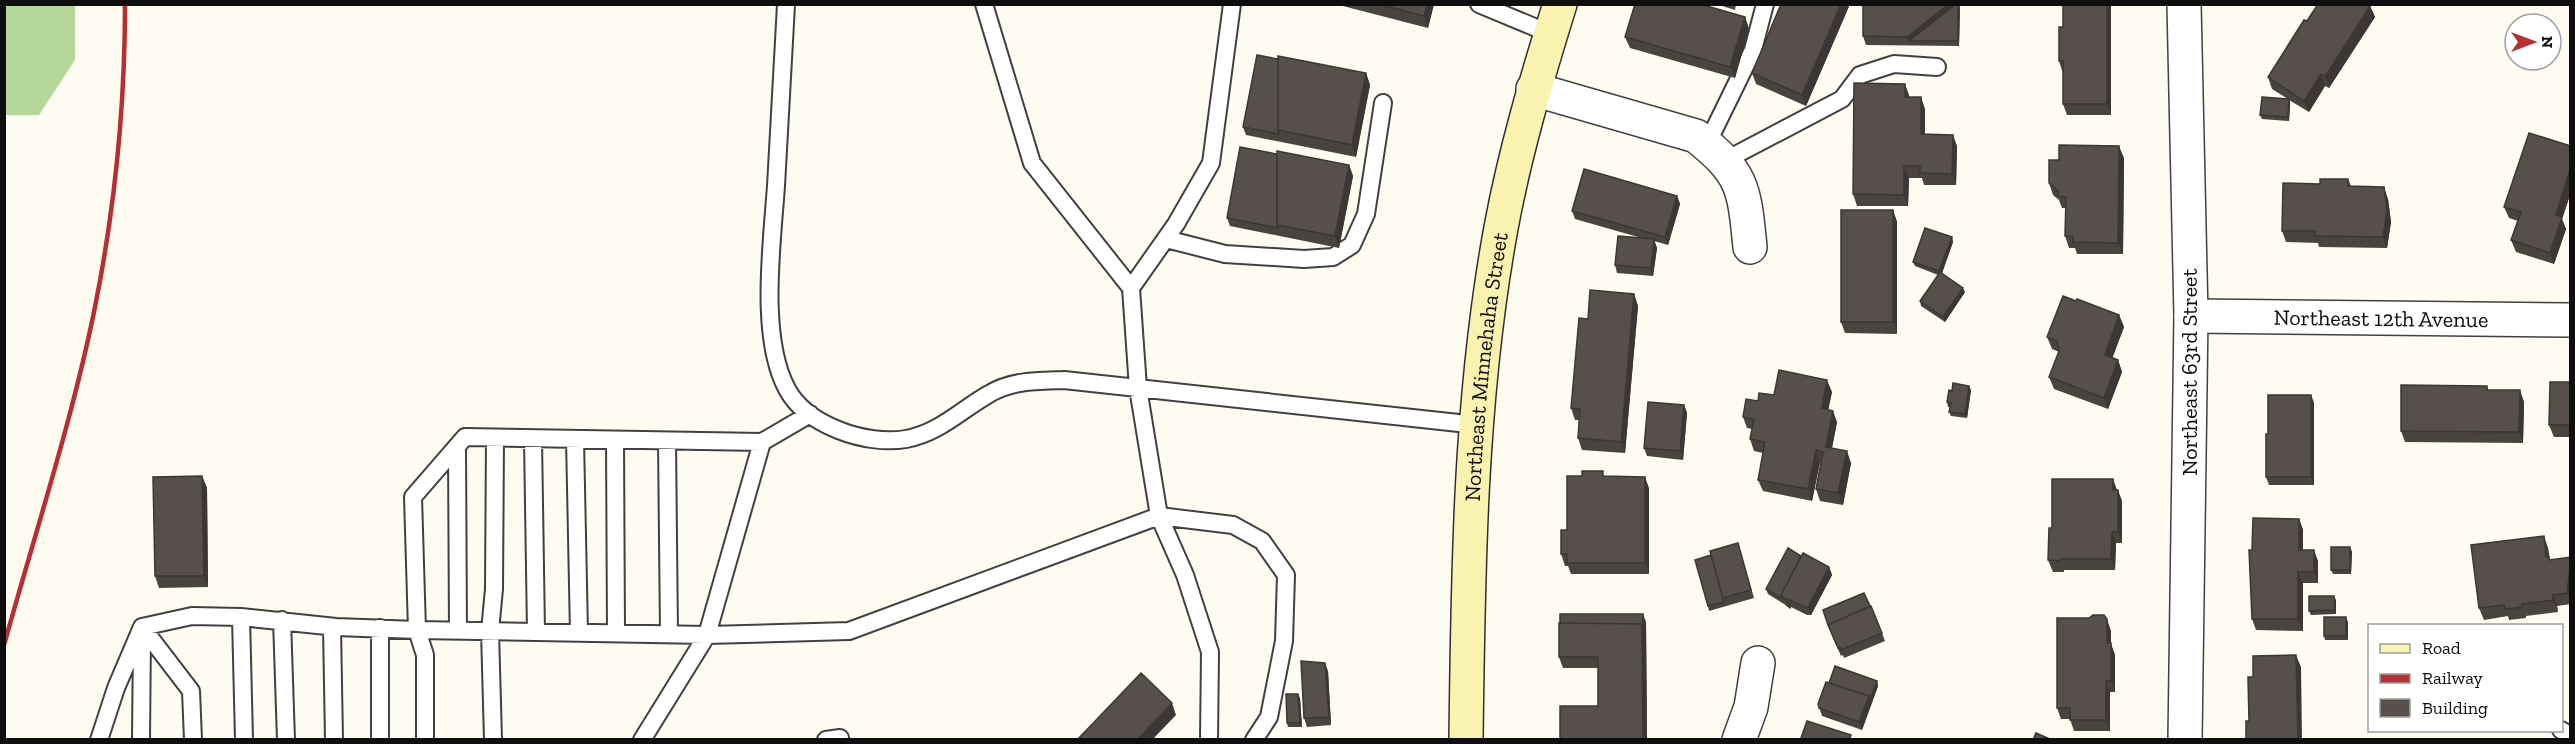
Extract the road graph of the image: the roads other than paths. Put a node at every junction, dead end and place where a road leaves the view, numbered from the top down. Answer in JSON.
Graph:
{"nodes":[{"id":1,"x":786,"y":4,"type":"edge"},
{"id":2,"x":984,"y":4,"type":"edge"},
{"id":3,"x":1232,"y":4,"type":"edge"},
{"id":4,"x":1479,"y":4,"type":"edge"},
{"id":5,"x":1765,"y":4,"type":"edge"},
{"id":6,"x":2184,"y":4,"type":"edge"},
{"id":7,"x":1555,"y":19,"type":"edge"},
{"id":8,"x":1938,"y":67,"type":"dead end"},
{"id":9,"x":1533,"y":89,"type":"junction"},
{"id":10,"x":1383,"y":103,"type":"dead end"},
{"id":11,"x":1716,"y":152,"type":"junction"},
{"id":12,"x":1166,"y":239,"type":"junction"},
{"id":13,"x":1750,"y":247,"type":"dead end"},
{"id":14,"x":1131,"y":288,"type":"junction"},
{"id":15,"x":2191,"y":315,"type":"junction"},
{"id":16,"x":2571,"y":320,"type":"edge"},
{"id":17,"x":1138,"y":388,"type":"junction"},
{"id":18,"x":810,"y":414,"type":"junction"},
{"id":19,"x":1476,"y":425,"type":"junction"},
{"id":20,"x":495,"y":438,"type":"junction"},
{"id":21,"x":533,"y":439,"type":"junction"},
{"id":22,"x":575,"y":439,"type":"junction"},
{"id":23,"x":615,"y":440,"type":"junction"},
{"id":24,"x":667,"y":441,"type":"junction"},
{"id":25,"x":762,"y":442,"type":"junction"},
{"id":26,"x":457,"y":447,"type":"junction"},
{"id":27,"x":1159,"y":516,"type":"junction"},
{"id":28,"x":241,"y":617,"type":"junction"},
{"id":29,"x":282,"y":620,"type":"junction"},
{"id":30,"x":142,"y":627,"type":"junction"},
{"id":31,"x":332,"y":627,"type":"junction"},
{"id":32,"x":380,"y":628,"type":"junction"},
{"id":33,"x":417,"y":630,"type":"junction"},
{"id":34,"x":458,"y":631,"type":"junction"},
{"id":35,"x":490,"y":631,"type":"junction"},
{"id":36,"x":536,"y":632,"type":"junction"},
{"id":37,"x":579,"y":633,"type":"junction"},
{"id":38,"x":616,"y":633,"type":"junction"},
{"id":39,"x":669,"y":634,"type":"junction"},
{"id":40,"x":707,"y":635,"type":"junction"},
{"id":41,"x":1758,"y":663,"type":"dead end"},
{"id":42,"x":99,"y":740,"type":"edge"},
{"id":43,"x":141,"y":740,"type":"edge"},
{"id":44,"x":193,"y":740,"type":"edge"},
{"id":45,"x":244,"y":740,"type":"edge"},
{"id":46,"x":286,"y":740,"type":"edge"},
{"id":47,"x":334,"y":740,"type":"edge"},
{"id":48,"x":380,"y":740,"type":"edge"},
{"id":49,"x":425,"y":740,"type":"edge"},
{"id":50,"x":494,"y":740,"type":"edge"},
{"id":51,"x":642,"y":740,"type":"edge"},
{"id":52,"x":1209,"y":740,"type":"edge"},
{"id":53,"x":1254,"y":740,"type":"edge"},
{"id":54,"x":1466,"y":740,"type":"edge"},
{"id":55,"x":1739,"y":740,"type":"edge"},
{"id":56,"x":2184,"y":740,"type":"edge"}],
"edges":[{"from":1,"to":18,"type":"lane"},
{"from":2,"to":14,"type":"lane"},
{"from":3,"to":12,"type":"lane"},
{"from":4,"to":7,"type":"lane"},
{"from":5,"to":11,"type":"lane"},
{"from":6,"to":15,"type":"street","name":"Northeast 63rd Street"},
{"from":7,"to":9,"type":"main road","name":"Northeast Minnehaha Street"},
{"from":8,"to":11,"type":"lane"},
{"from":9,"to":11,"type":"street"},
{"from":9,"to":19,"type":"main road","name":"Northeast Minnehaha Street"},
{"from":10,"to":12,"type":"lane"},
{"from":11,"to":13,"type":"street"},
{"from":12,"to":14,"type":"lane"},
{"from":14,"to":17,"type":"lane"},
{"from":15,"to":16,"type":"street","name":"Northeast 12th Avenue"},
{"from":15,"to":56,"type":"street","name":"Northeast 63rd Street"},
{"from":17,"to":18,"type":"lane"},
{"from":17,"to":19,"type":"lane"},
{"from":17,"to":27,"type":"lane"},
{"from":18,"to":25,"type":"lane"},
{"from":19,"to":54,"type":"main road","name":"Northeast Minnehaha Street"},
{"from":20,"to":21,"type":"lane"},
{"from":20,"to":26,"type":"lane"},
{"from":20,"to":35,"type":"lane"},
{"from":21,"to":22,"type":"lane"},
{"from":21,"to":36,"type":"lane"},
{"from":22,"to":23,"type":"lane"},
{"from":22,"to":37,"type":"lane"},
{"from":23,"to":24,"type":"lane"},
{"from":23,"to":38,"type":"lane"},
{"from":24,"to":25,"type":"lane"},
{"from":24,"to":39,"type":"lane"},
{"from":25,"to":40,"type":"lane"},
{"from":26,"to":33,"type":"lane"},
{"from":26,"to":34,"type":"lane"},
{"from":27,"to":40,"type":"lane"},
{"from":27,"to":52,"type":"lane"},
{"from":27,"to":53,"type":"lane"},
{"from":28,"to":29,"type":"lane"},
{"from":28,"to":30,"type":"lane"},
{"from":28,"to":45,"type":"lane"},
{"from":29,"to":31,"type":"lane"},
{"from":29,"to":46,"type":"lane"},
{"from":30,"to":42,"type":"lane"},
{"from":30,"to":43,"type":"lane"},
{"from":30,"to":44,"type":"lane"},
{"from":31,"to":32,"type":"lane"},
{"from":31,"to":47,"type":"lane"},
{"from":32,"to":33,"type":"lane"},
{"from":32,"to":48,"type":"lane"},
{"from":33,"to":34,"type":"lane"},
{"from":33,"to":49,"type":"lane"},
{"from":34,"to":35,"type":"lane"},
{"from":35,"to":36,"type":"lane"},
{"from":35,"to":50,"type":"lane"},
{"from":36,"to":37,"type":"lane"},
{"from":37,"to":38,"type":"lane"},
{"from":38,"to":39,"type":"lane"},
{"from":39,"to":40,"type":"lane"},
{"from":40,"to":51,"type":"lane"},
{"from":41,"to":55,"type":"street"}]}
